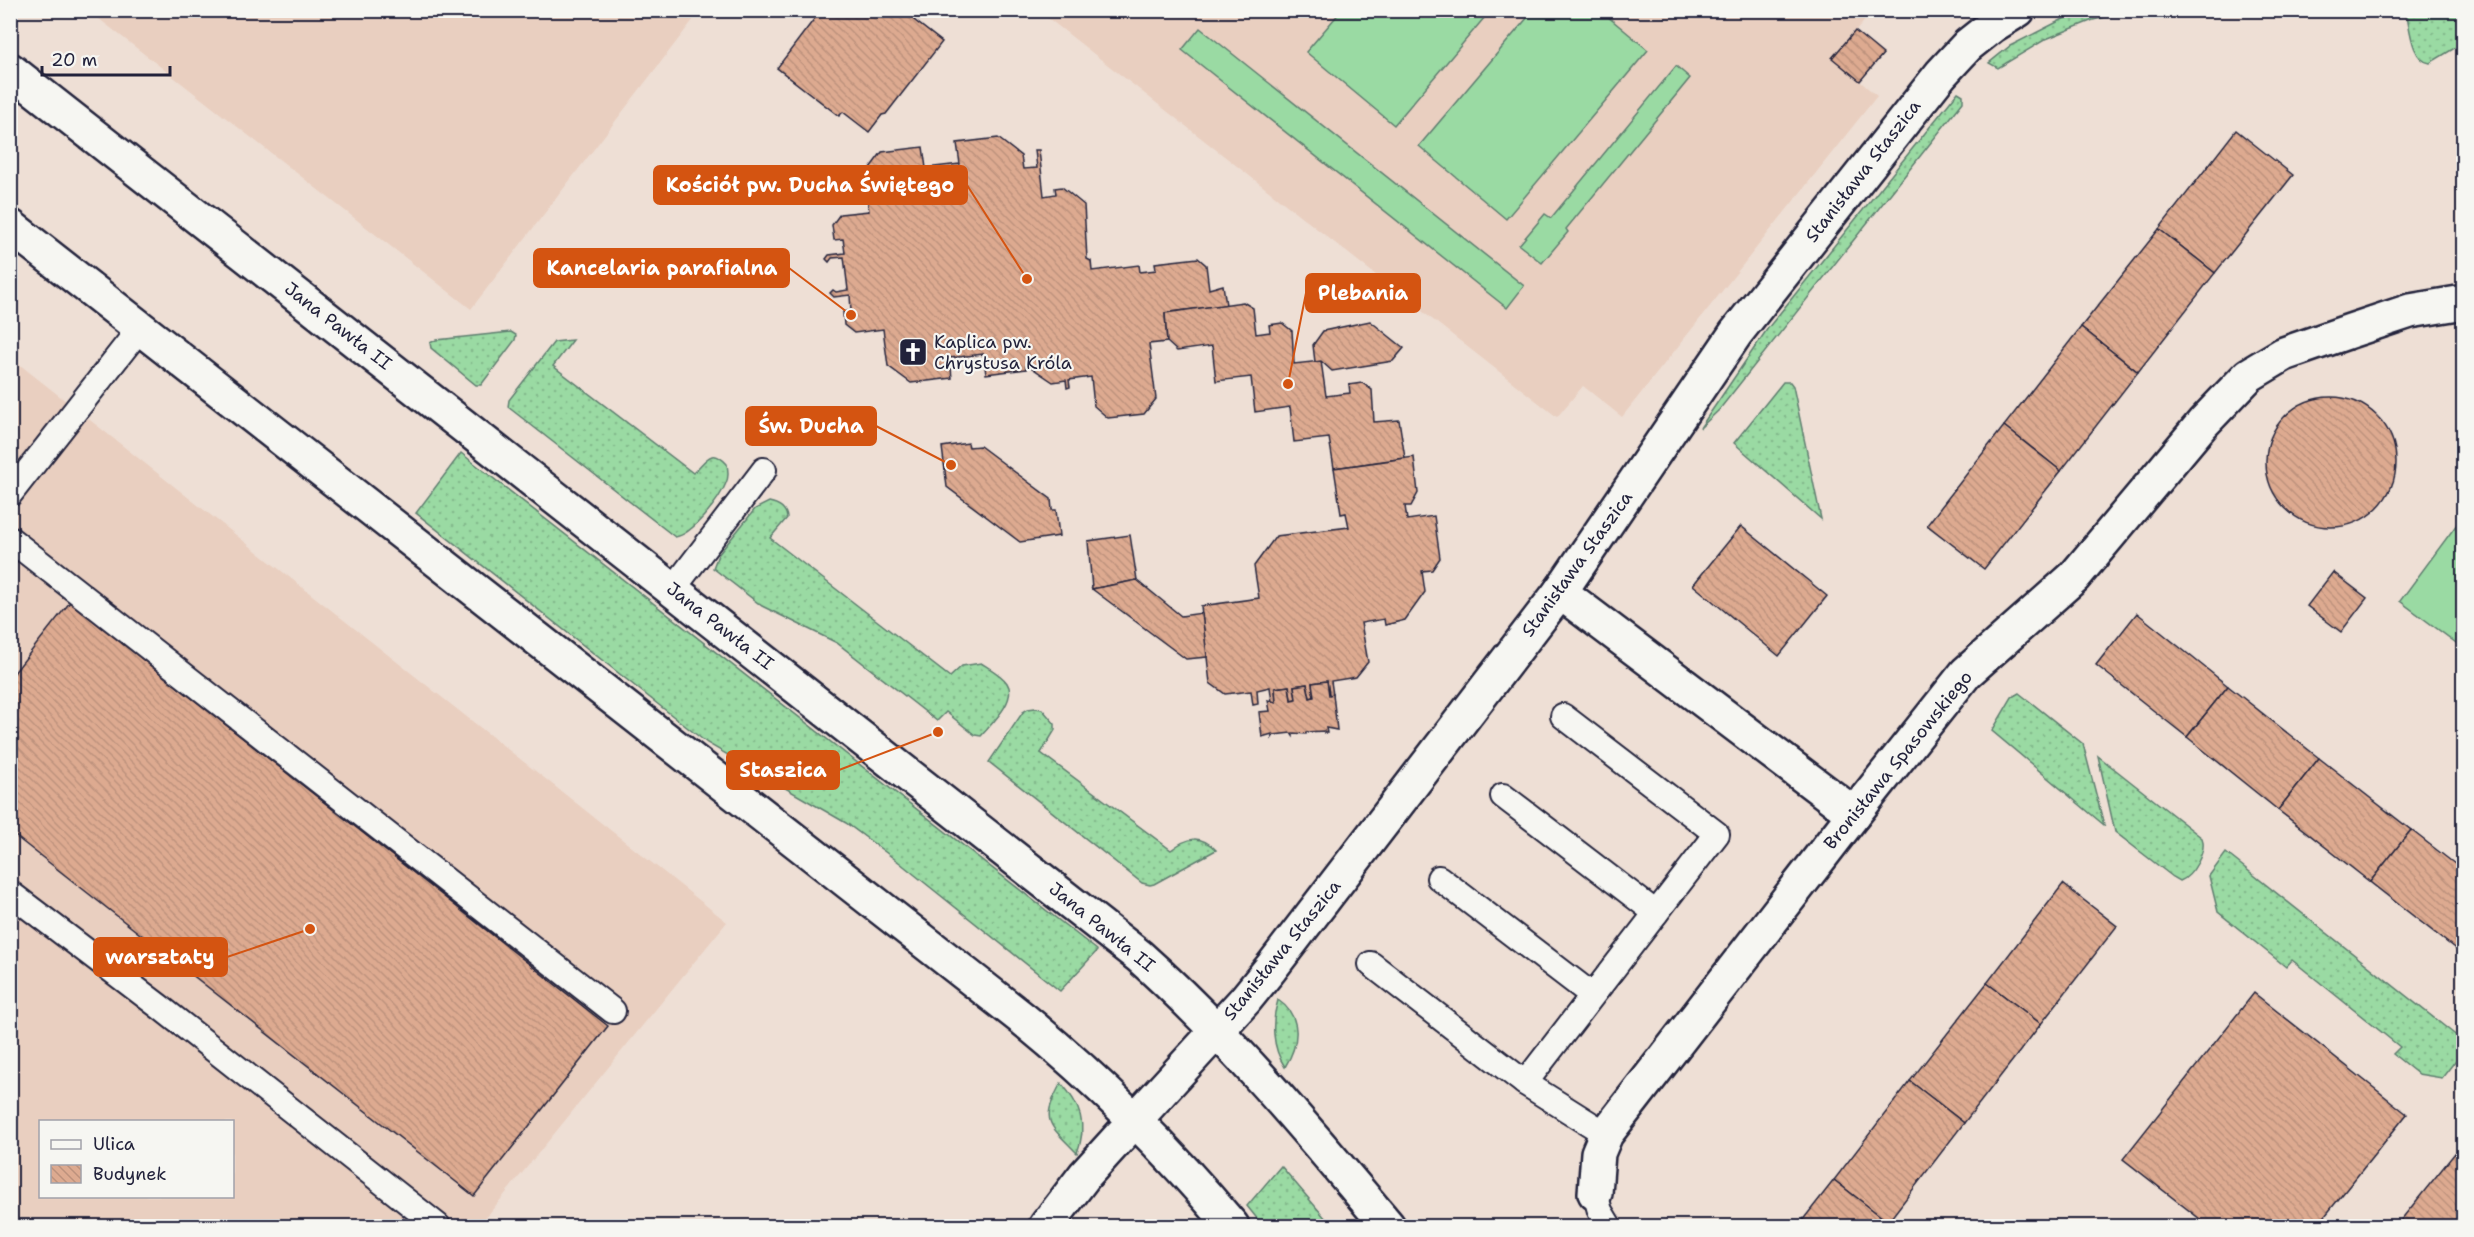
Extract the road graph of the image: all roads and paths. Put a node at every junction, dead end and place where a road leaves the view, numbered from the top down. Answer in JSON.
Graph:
{"nodes":[{"id":1,"x":2011,"y":12,"type":"edge"},
{"id":2,"x":10,"y":70,"type":"edge"},
{"id":3,"x":10,"y":226,"type":"edge"},
{"id":4,"x":2463,"y":303,"type":"edge"},
{"id":5,"x":141,"y":327,"type":"junction"},
{"id":6,"x":764,"y":470,"type":"dead end"},
{"id":7,"x":10,"y":494,"type":"edge"},
{"id":8,"x":10,"y":539,"type":"edge"},
{"id":9,"x":674,"y":589,"type":"junction"},
{"id":10,"x":1560,"y":592,"type":"junction"},
{"id":11,"x":1563,"y":716,"type":"dead end"},
{"id":12,"x":1503,"y":796,"type":"dead end"},
{"id":13,"x":1854,"y":814,"type":"junction"},
{"id":14,"x":1439,"y":878,"type":"dead end"},
{"id":15,"x":10,"y":893,"type":"edge"},
{"id":16,"x":1656,"y":913,"type":"junction"},
{"id":17,"x":1371,"y":964,"type":"dead end"},
{"id":18,"x":1592,"y":995,"type":"junction"},
{"id":19,"x":613,"y":1011,"type":"dead end"},
{"id":20,"x":1218,"y":1030,"type":"junction"},
{"id":21,"x":1525,"y":1083,"type":"junction"},
{"id":22,"x":1135,"y":1120,"type":"junction"},
{"id":23,"x":1606,"y":1134,"type":"junction"},
{"id":24,"x":1595,"y":1193,"type":"joint"},
{"id":25,"x":438,"y":1227,"type":"edge"},
{"id":26,"x":1046,"y":1227,"type":"edge"},
{"id":27,"x":1233,"y":1227,"type":"edge"},
{"id":28,"x":1388,"y":1227,"type":"edge"},
{"id":29,"x":1609,"y":1227,"type":"edge"}],
"edges":[{"from":1,"to":10,"type":"main road","name":"Stanisława Staszica"},
{"from":2,"to":9,"type":"main road","name":"Jana Pawła II"},
{"from":3,"to":5,"type":"main road"},
{"from":4,"to":13,"type":"main road","name":"Bronisława Spasowskiego"},
{"from":5,"to":7,"type":"lane"},
{"from":5,"to":22,"type":"main road"},
{"from":6,"to":9,"type":"lane"},
{"from":8,"to":19,"type":"lane"},
{"from":9,"to":20,"type":"main road","name":"Jana Pawła II"},
{"from":10,"to":13,"type":"main road"},
{"from":10,"to":20,"type":"main road","name":"Stanisława Staszica"},
{"from":11,"to":16,"type":"lane"},
{"from":12,"to":16,"type":"lane"},
{"from":13,"to":23,"type":"main road","name":"Bronisława Spasowskiego"},
{"from":14,"to":18,"type":"lane"},
{"from":15,"to":25,"type":"lane"},
{"from":16,"to":18,"type":"lane"},
{"from":17,"to":21,"type":"lane"},
{"from":18,"to":21,"type":"lane"},
{"from":20,"to":22,"type":"main road","name":"Stanisława Staszica"},
{"from":20,"to":28,"type":"main road","name":"Jana Pawła II"},
{"from":21,"to":23,"type":"lane"},
{"from":22,"to":26,"type":"main road","name":"Stanisława Staszica"},
{"from":22,"to":27,"type":"main road"},
{"from":23,"to":24,"type":"main road","name":"Bronisława Spasowskiego"},
{"from":24,"to":29,"type":"lane"}]}
